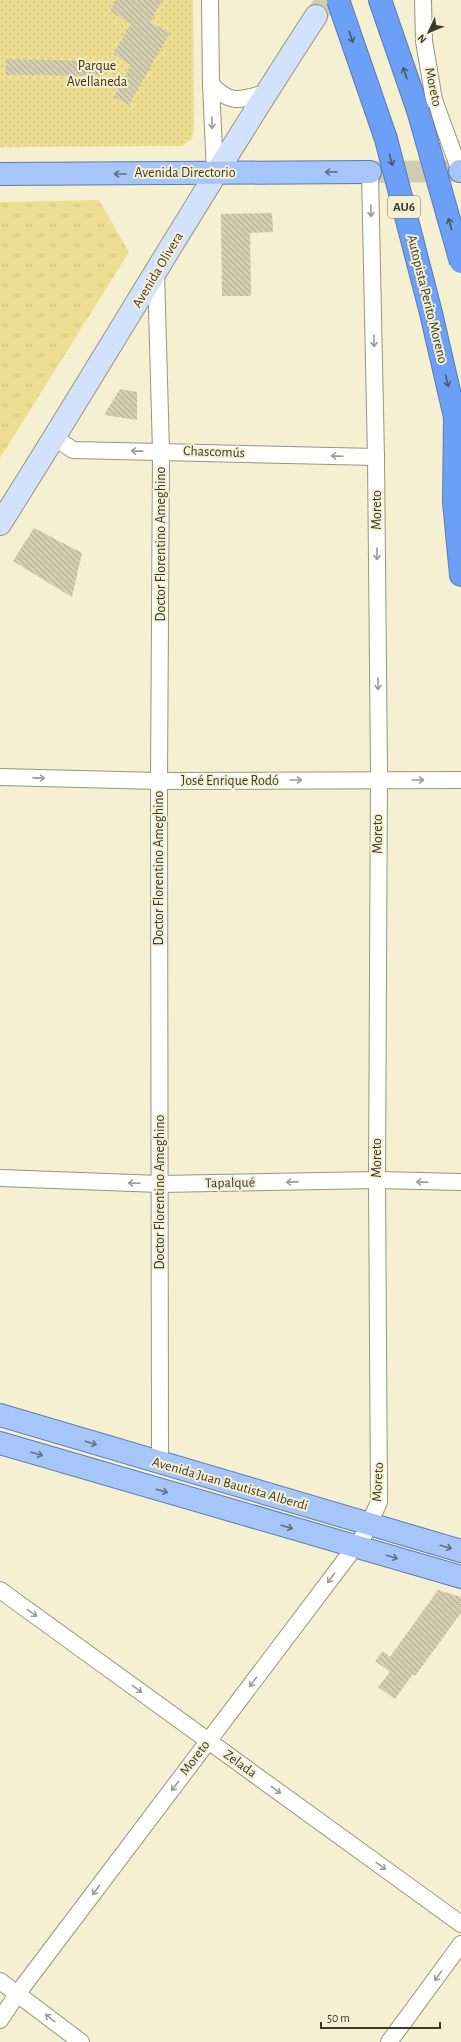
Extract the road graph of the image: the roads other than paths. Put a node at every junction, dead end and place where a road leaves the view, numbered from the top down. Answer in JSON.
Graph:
{"nodes":[{"id":1,"x":210,"y":0,"type":"edge"},
{"id":2,"x":338,"y":0,"type":"edge"},
{"id":3,"x":380,"y":0,"type":"edge"},
{"id":4,"x":423,"y":0,"type":"edge"},
{"id":5,"x":316,"y":16,"type":"tunnel mouth"},
{"id":6,"x":211,"y":84,"type":"junction"},
{"id":7,"x":265,"y":93,"type":"junction"},
{"id":8,"x":460,"y":171,"type":"edge"},
{"id":9,"x":370,"y":172,"type":"joint"},
{"id":10,"x":0,"y":174,"type":"edge"},
{"id":11,"x":215,"y":174,"type":"junction"},
{"id":12,"x":461,"y":262,"type":"edge"},
{"id":13,"x":156,"y":273,"type":"junction"},
{"id":14,"x":455,"y":418,"type":"junction"},
{"id":15,"x":55,"y":438,"type":"junction"},
{"id":16,"x":461,"y":440,"type":"edge"},
{"id":17,"x":161,"y":451,"type":"junction"},
{"id":18,"x":376,"y":457,"type":"junction"},
{"id":19,"x":0,"y":524,"type":"edge"},
{"id":20,"x":461,"y":575,"type":"edge"},
{"id":21,"x":0,"y":777,"type":"edge"},
{"id":22,"x":379,"y":780,"type":"junction"},
{"id":23,"x":461,"y":780,"type":"edge"},
{"id":24,"x":159,"y":781,"type":"junction"},
{"id":25,"x":0,"y":1178,"type":"edge"},
{"id":26,"x":377,"y":1180,"type":"junction"},
{"id":27,"x":461,"y":1182,"type":"edge"},
{"id":28,"x":160,"y":1184,"type":"junction"},
{"id":29,"x":0,"y":1415,"type":"edge"},
{"id":30,"x":0,"y":1443,"type":"edge"},
{"id":31,"x":160,"y":1463,"type":"junction"},
{"id":32,"x":368,"y":1525,"type":"junction"},
{"id":33,"x":354,"y":1547,"type":"junction"},
{"id":34,"x":461,"y":1551,"type":"edge"},
{"id":35,"x":461,"y":1577,"type":"edge"},
{"id":36,"x":0,"y":1590,"type":"edge"},
{"id":37,"x":208,"y":1741,"type":"junction"},
{"id":38,"x":461,"y":1924,"type":"edge"},
{"id":39,"x":461,"y":1944,"type":"edge"},
{"id":40,"x":0,"y":1981,"type":"edge"},
{"id":41,"x":18,"y":1993,"type":"junction"},
{"id":42,"x":0,"y":2020,"type":"edge"},
{"id":43,"x":81,"y":2042,"type":"edge"},
{"id":44,"x":389,"y":2042,"type":"edge"}],
"edges":[{"from":1,"to":6,"type":"street"},
{"from":2,"to":14,"type":"highway","name":"Autopista Perito Moreno","number":"AU6","one_way":true,"bridge":true},
{"from":12,"to":3,"type":"highway","one_way":true,"bridge":true},
{"from":4,"to":8,"type":"street","name":"Moreto"},
{"from":5,"to":7,"type":"main road","name":"Avenida Olivera"},
{"from":6,"to":7,"type":"street"},
{"from":6,"to":11,"type":"street","one_way":true},
{"from":7,"to":11,"type":"main road","name":"Avenida Olivera"},
{"from":9,"to":11,"type":"main road","name":"Avenida Directorio","one_way":true},
{"from":9,"to":18,"type":"street","name":"Moreto","one_way":true},
{"from":11,"to":10,"type":"main road","name":"Avenida Directorio","one_way":true},
{"from":11,"to":13,"type":"main road","name":"Avenida Olivera"},
{"from":13,"to":15,"type":"main road","name":"Avenida Olivera"},
{"from":13,"to":17,"type":"street","name":"Doctor Florentino Ameghino"},
{"from":14,"to":16,"type":"highway","name":"Autopista Perito Moreno","number":"AU6"},
{"from":14,"to":20,"type":"highway"},
{"from":17,"to":15,"type":"street","name":"Chascomús","one_way":true},
{"from":15,"to":19,"type":"main road","name":"Avenida Olivera"},
{"from":18,"to":17,"type":"street","name":"Chascomús","one_way":true},
{"from":17,"to":24,"type":"street","name":"Doctor Florentino Ameghino"},
{"from":18,"to":22,"type":"street","name":"Moreto","one_way":true},
{"from":21,"to":24,"type":"street","name":"José Enrique Rodó","one_way":true},
{"from":22,"to":23,"type":"street","name":"José Enrique Rodó","one_way":true},
{"from":24,"to":22,"type":"street","name":"José Enrique Rodó","one_way":true},
{"from":22,"to":26,"type":"street","name":"Moreto"},
{"from":24,"to":28,"type":"street","name":"Doctor Florentino Ameghino"},
{"from":28,"to":25,"type":"street","name":"Tapalqué","one_way":true},
{"from":27,"to":26,"type":"street","name":"Tapalqué","one_way":true},
{"from":26,"to":28,"type":"street","name":"Tapalqué","one_way":true},
{"from":26,"to":32,"type":"street","name":"Moreto"},
{"from":28,"to":31,"type":"street","name":"Doctor Florentino Ameghino"},
{"from":29,"to":31,"type":"main road","name":"Avenida Juan Bautista Alberdi","one_way":true},
{"from":30,"to":33,"type":"main road","name":"Avenida Juan Bautista Alberdi","one_way":true},
{"from":31,"to":32,"type":"main road","name":"Avenida Juan Bautista Alberdi"},
{"from":32,"to":33,"type":"street","name":"Moreto"},
{"from":32,"to":34,"type":"main road","name":"Avenida Juan Bautista Alberdi","one_way":true},
{"from":33,"to":35,"type":"main road","name":"Avenida Juan Bautista Alberdi","one_way":true},
{"from":33,"to":37,"type":"street","name":"Moreto","one_way":true},
{"from":36,"to":37,"type":"street","name":"Zelada","one_way":true},
{"from":37,"to":38,"type":"street","name":"Zelada","one_way":true},
{"from":37,"to":41,"type":"street","name":"Moreto","one_way":true},
{"from":39,"to":44,"type":"street","one_way":true},
{"from":40,"to":41,"type":"street"},
{"from":41,"to":42,"type":"street","name":"Moreto"},
{"from":43,"to":41,"type":"street","one_way":true}]}
